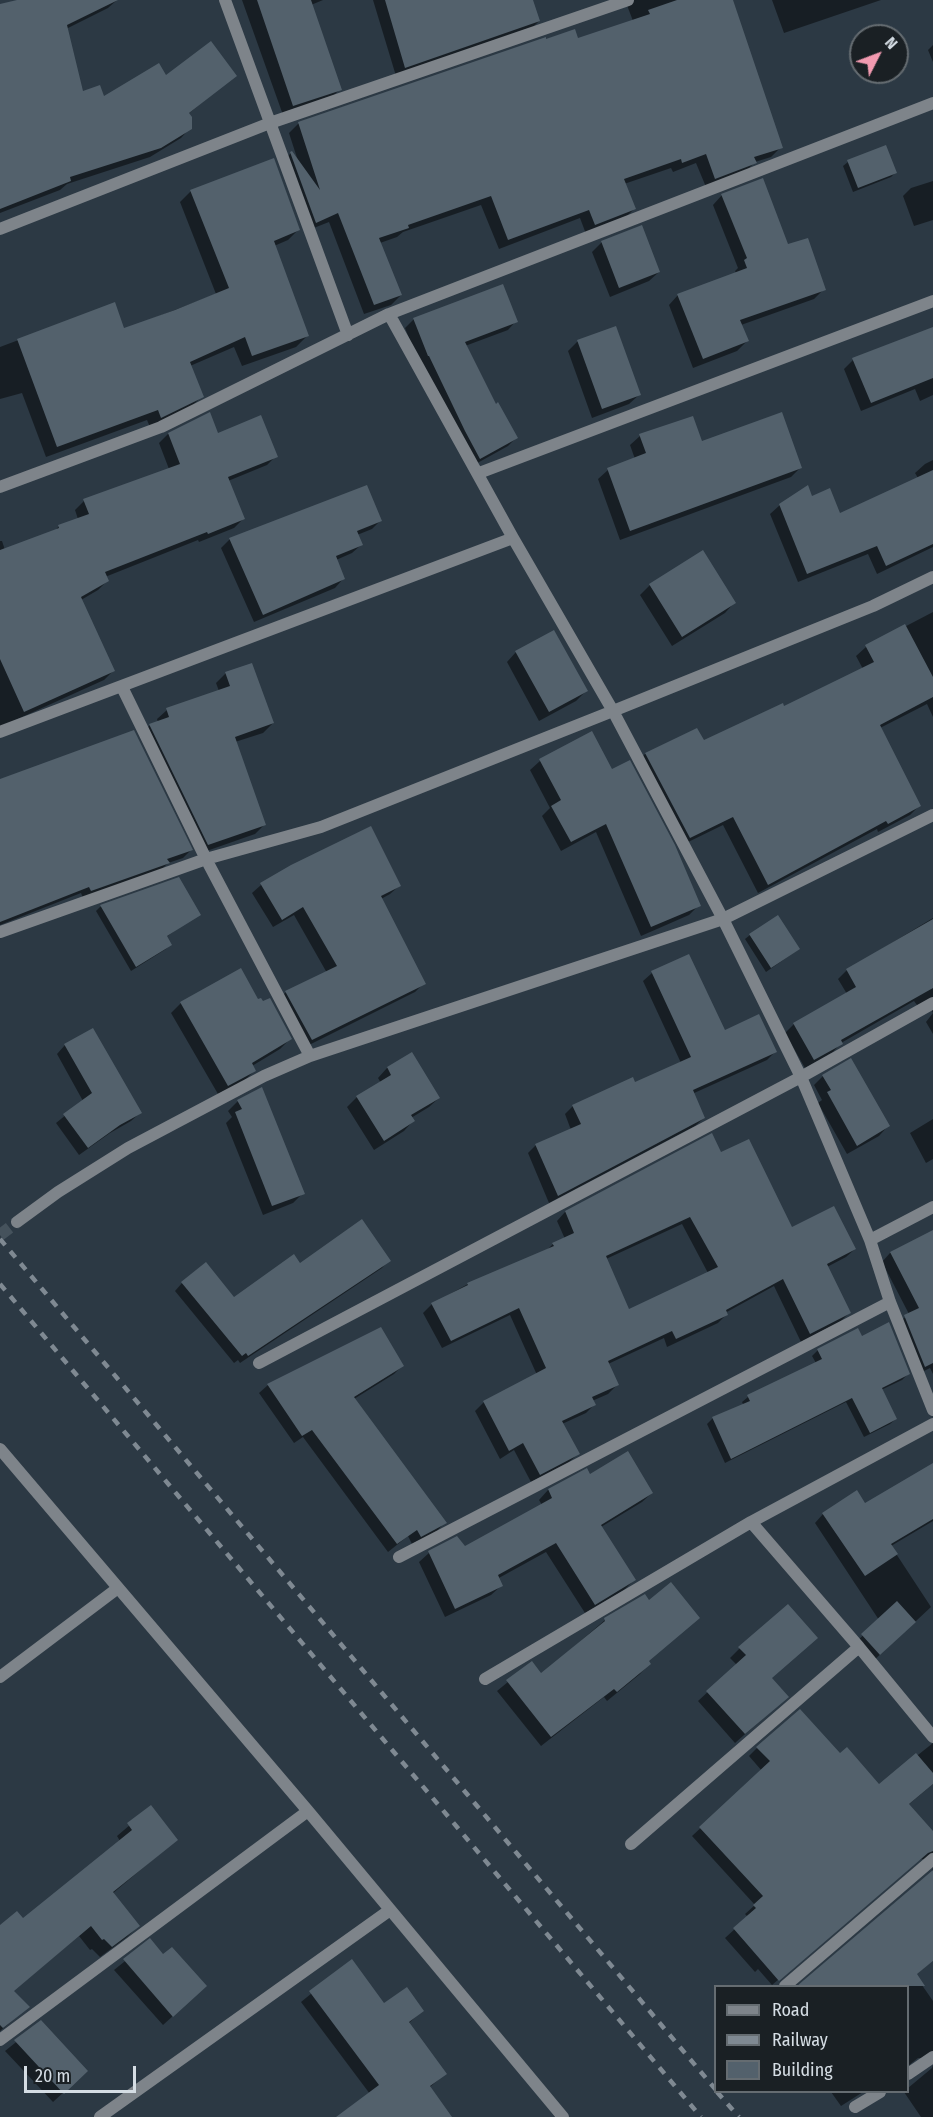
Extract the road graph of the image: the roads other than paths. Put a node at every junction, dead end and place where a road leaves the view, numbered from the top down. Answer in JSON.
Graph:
{"nodes":[{"id":1,"x":225,"y":0,"type":"edge"},
{"id":2,"x":628,"y":0,"type":"edge"},
{"id":3,"x":933,"y":103,"type":"edge"},
{"id":4,"x":270,"y":123,"type":"junction"},
{"id":5,"x":0,"y":229,"type":"edge"},
{"id":6,"x":933,"y":301,"type":"edge"},
{"id":7,"x":389,"y":314,"type":"junction"},
{"id":8,"x":348,"y":335,"type":"junction"},
{"id":9,"x":479,"y":473,"type":"junction"},
{"id":10,"x":0,"y":487,"type":"edge"},
{"id":11,"x":513,"y":538,"type":"junction"},
{"id":12,"x":933,"y":577,"type":"edge"},
{"id":13,"x":122,"y":687,"type":"junction"},
{"id":14,"x":614,"y":711,"type":"junction"},
{"id":15,"x":0,"y":732,"type":"edge"},
{"id":16,"x":933,"y":815,"type":"edge"},
{"id":17,"x":206,"y":859,"type":"junction"},
{"id":18,"x":723,"y":919,"type":"junction"},
{"id":19,"x":0,"y":932,"type":"edge"},
{"id":20,"x":933,"y":1003,"type":"edge"},
{"id":21,"x":310,"y":1056,"type":"junction"},
{"id":22,"x":801,"y":1077,"type":"junction"},
{"id":23,"x":933,"y":1207,"type":"edge"},
{"id":24,"x":17,"y":1222,"type":"tunnel mouth"},
{"id":25,"x":870,"y":1240,"type":"junction"},
{"id":26,"x":890,"y":1302,"type":"junction"},
{"id":27,"x":259,"y":1363,"type":"dead end"},
{"id":28,"x":933,"y":1410,"type":"edge"},
{"id":29,"x":933,"y":1425,"type":"edge"},
{"id":30,"x":0,"y":1449,"type":"edge"},
{"id":31,"x":751,"y":1522,"type":"junction"},
{"id":32,"x":399,"y":1557,"type":"dead end"},
{"id":33,"x":118,"y":1588,"type":"junction"},
{"id":34,"x":859,"y":1647,"type":"junction"},
{"id":35,"x":0,"y":1677,"type":"edge"},
{"id":36,"x":485,"y":1679,"type":"dead end"},
{"id":37,"x":933,"y":1737,"type":"edge"},
{"id":38,"x":308,"y":1811,"type":"junction"},
{"id":39,"x":631,"y":1844,"type":"dead end"},
{"id":40,"x":933,"y":1859,"type":"edge"},
{"id":41,"x":390,"y":1910,"type":"junction"},
{"id":42,"x":786,"y":1985,"type":"edge"},
{"id":43,"x":0,"y":2040,"type":"edge"},
{"id":44,"x":933,"y":2057,"type":"edge"},
{"id":45,"x":909,"y":2073,"type":"edge"},
{"id":46,"x":877,"y":2093,"type":"edge"},
{"id":47,"x":855,"y":2107,"type":"dead end"},
{"id":48,"x":99,"y":2117,"type":"edge"},
{"id":49,"x":563,"y":2117,"type":"edge"}],
"edges":[{"from":1,"to":4,"type":"street"},
{"from":2,"to":4,"type":"street"},
{"from":3,"to":7,"type":"street"},
{"from":4,"to":5,"type":"street"},
{"from":4,"to":8,"type":"street"},
{"from":6,"to":9,"type":"street"},
{"from":7,"to":8,"type":"street"},
{"from":7,"to":9,"type":"street"},
{"from":8,"to":10,"type":"street"},
{"from":9,"to":11,"type":"street"},
{"from":11,"to":13,"type":"street"},
{"from":11,"to":14,"type":"street"},
{"from":12,"to":14,"type":"street"},
{"from":13,"to":15,"type":"street"},
{"from":13,"to":17,"type":"street"},
{"from":14,"to":17,"type":"street"},
{"from":14,"to":18,"type":"street"},
{"from":16,"to":18,"type":"street"},
{"from":17,"to":19,"type":"street"},
{"from":17,"to":21,"type":"street"},
{"from":18,"to":21,"type":"street"},
{"from":18,"to":22,"type":"street"},
{"from":20,"to":22,"type":"street"},
{"from":21,"to":24,"type":"street"},
{"from":22,"to":25,"type":"street"},
{"from":22,"to":27,"type":"street"},
{"from":23,"to":25,"type":"street"},
{"from":25,"to":26,"type":"street"},
{"from":26,"to":28,"type":"street"},
{"from":26,"to":32,"type":"street"},
{"from":29,"to":31,"type":"street"},
{"from":30,"to":33,"type":"street"},
{"from":31,"to":34,"type":"street"},
{"from":31,"to":36,"type":"street"},
{"from":33,"to":35,"type":"street"},
{"from":33,"to":38,"type":"street"},
{"from":34,"to":37,"type":"street"},
{"from":34,"to":39,"type":"street"},
{"from":38,"to":41,"type":"street"},
{"from":38,"to":43,"type":"street"},
{"from":40,"to":42,"type":"street"},
{"from":41,"to":48,"type":"street"},
{"from":41,"to":49,"type":"street"},
{"from":44,"to":45,"type":"street"},
{"from":46,"to":47,"type":"street"}]}
